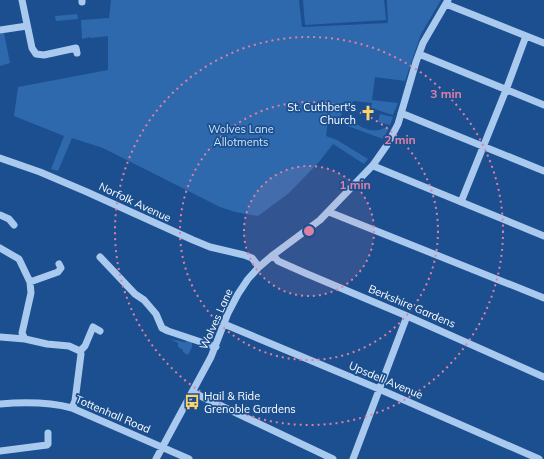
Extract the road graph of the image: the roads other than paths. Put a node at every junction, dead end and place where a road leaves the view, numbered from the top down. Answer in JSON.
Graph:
{"nodes":[{"id":1,"x":22,"y":0,"type":"edge"},
{"id":2,"x":447,"y":2,"type":"edge"},
{"id":3,"x":27,"y":26,"type":"junction"},
{"id":4,"x":0,"y":30,"type":"edge"},
{"id":5,"x":526,"y":36,"type":"junction"},
{"id":6,"x":544,"y":43,"type":"edge"},
{"id":7,"x":77,"y":53,"type":"dead end"},
{"id":8,"x":419,"y":54,"type":"junction"},
{"id":9,"x":506,"y":90,"type":"junction"},
{"id":10,"x":544,"y":105,"type":"edge"},
{"id":11,"x":401,"y":113,"type":"junction"},
{"id":12,"x":483,"y":147,"type":"junction"},
{"id":13,"x":0,"y":158,"type":"edge"},
{"id":14,"x":373,"y":165,"type":"junction"},
{"id":15,"x":544,"y":171,"type":"edge"},
{"id":16,"x":461,"y":202,"type":"junction"},
{"id":17,"x":329,"y":212,"type":"junction"},
{"id":18,"x":0,"y":215,"type":"edge"},
{"id":19,"x":14,"y":225,"type":"dead end"},
{"id":20,"x":544,"y":236,"type":"edge"},
{"id":21,"x":0,"y":248,"type":"edge"},
{"id":22,"x":273,"y":255,"type":"junction"},
{"id":23,"x":100,"y":257,"type":"dead end"},
{"id":24,"x":59,"y":264,"type":"dead end"},
{"id":25,"x":259,"y":267,"type":"junction"},
{"id":26,"x":30,"y":282,"type":"junction"},
{"id":27,"x":544,"y":298,"type":"edge"},
{"id":28,"x":407,"y":316,"type":"junction"},
{"id":29,"x":224,"y":324,"type":"junction"},
{"id":30,"x":100,"y":331,"type":"dead end"},
{"id":31,"x":0,"y":337,"type":"edge"},
{"id":32,"x":25,"y":339,"type":"junction"},
{"id":33,"x":216,"y":347,"type":"junction"},
{"id":34,"x":80,"y":351,"type":"junction"},
{"id":35,"x":544,"y":377,"type":"edge"},
{"id":36,"x":379,"y":389,"type":"junction"},
{"id":37,"x":192,"y":392,"type":"junction"},
{"id":38,"x":0,"y":404,"type":"edge"},
{"id":39,"x":72,"y":408,"type":"junction"},
{"id":40,"x":48,"y":433,"type":"dead end"},
{"id":41,"x":163,"y":447,"type":"junction"},
{"id":42,"x":0,"y":451,"type":"edge"},
{"id":43,"x":156,"y":459,"type":"edge"},
{"id":44,"x":189,"y":459,"type":"edge"},
{"id":45,"x":333,"y":459,"type":"edge"},
{"id":46,"x":353,"y":459,"type":"edge"},
{"id":47,"x":539,"y":459,"type":"edge"}],
"edges":[{"from":1,"to":3,"type":"street"},
{"from":2,"to":5,"type":"street"},
{"from":2,"to":8,"type":"street","name":"Wolves Lane"},
{"from":3,"to":4,"type":"street"},
{"from":3,"to":7,"type":"street"},
{"from":5,"to":6,"type":"street"},
{"from":5,"to":9,"type":"street"},
{"from":8,"to":9,"type":"street"},
{"from":8,"to":11,"type":"street","name":"Wolves Lane"},
{"from":9,"to":10,"type":"street"},
{"from":9,"to":12,"type":"street"},
{"from":11,"to":12,"type":"street"},
{"from":11,"to":14,"type":"street","name":"Wolves Lane"},
{"from":12,"to":15,"type":"street"},
{"from":12,"to":16,"type":"street"},
{"from":13,"to":25,"type":"street","name":"Norfolk Avenue"},
{"from":14,"to":16,"type":"street"},
{"from":14,"to":17,"type":"street","name":"Wolves Lane"},
{"from":16,"to":20,"type":"street"},
{"from":17,"to":22,"type":"street","name":"Wolves Lane"},
{"from":17,"to":27,"type":"street"},
{"from":18,"to":19,"type":"street"},
{"from":21,"to":26,"type":"street"},
{"from":22,"to":25,"type":"street","name":"Wolves Lane"},
{"from":22,"to":28,"type":"street","name":"Berkshire Gardens"},
{"from":23,"to":33,"type":"street"},
{"from":24,"to":26,"type":"street"},
{"from":25,"to":29,"type":"street","name":"Wolves Lane"},
{"from":26,"to":32,"type":"street"},
{"from":28,"to":35,"type":"street","name":"Berkshire Gardens"},
{"from":28,"to":36,"type":"street"},
{"from":29,"to":33,"type":"street","name":"Wolves Lane"},
{"from":29,"to":36,"type":"street","name":"Upsdell Avenue"},
{"from":30,"to":34,"type":"street"},
{"from":31,"to":32,"type":"street"},
{"from":32,"to":34,"type":"street"},
{"from":33,"to":37,"type":"street","name":"Wolves Lane"},
{"from":34,"to":39,"type":"street"},
{"from":36,"to":46,"type":"street"},
{"from":36,"to":47,"type":"street","name":"Upsdell Avenue"},
{"from":37,"to":41,"type":"street","name":"Wolves Lane"},
{"from":37,"to":45,"type":"street"},
{"from":38,"to":39,"type":"street","name":"Tottenhall Road"},
{"from":39,"to":41,"type":"street","name":"Tottenhall Road"},
{"from":40,"to":42,"type":"street"},
{"from":41,"to":43,"type":"street","name":"Wolves Lane"},
{"from":41,"to":44,"type":"street","name":"Tottenhall Road"}]}
